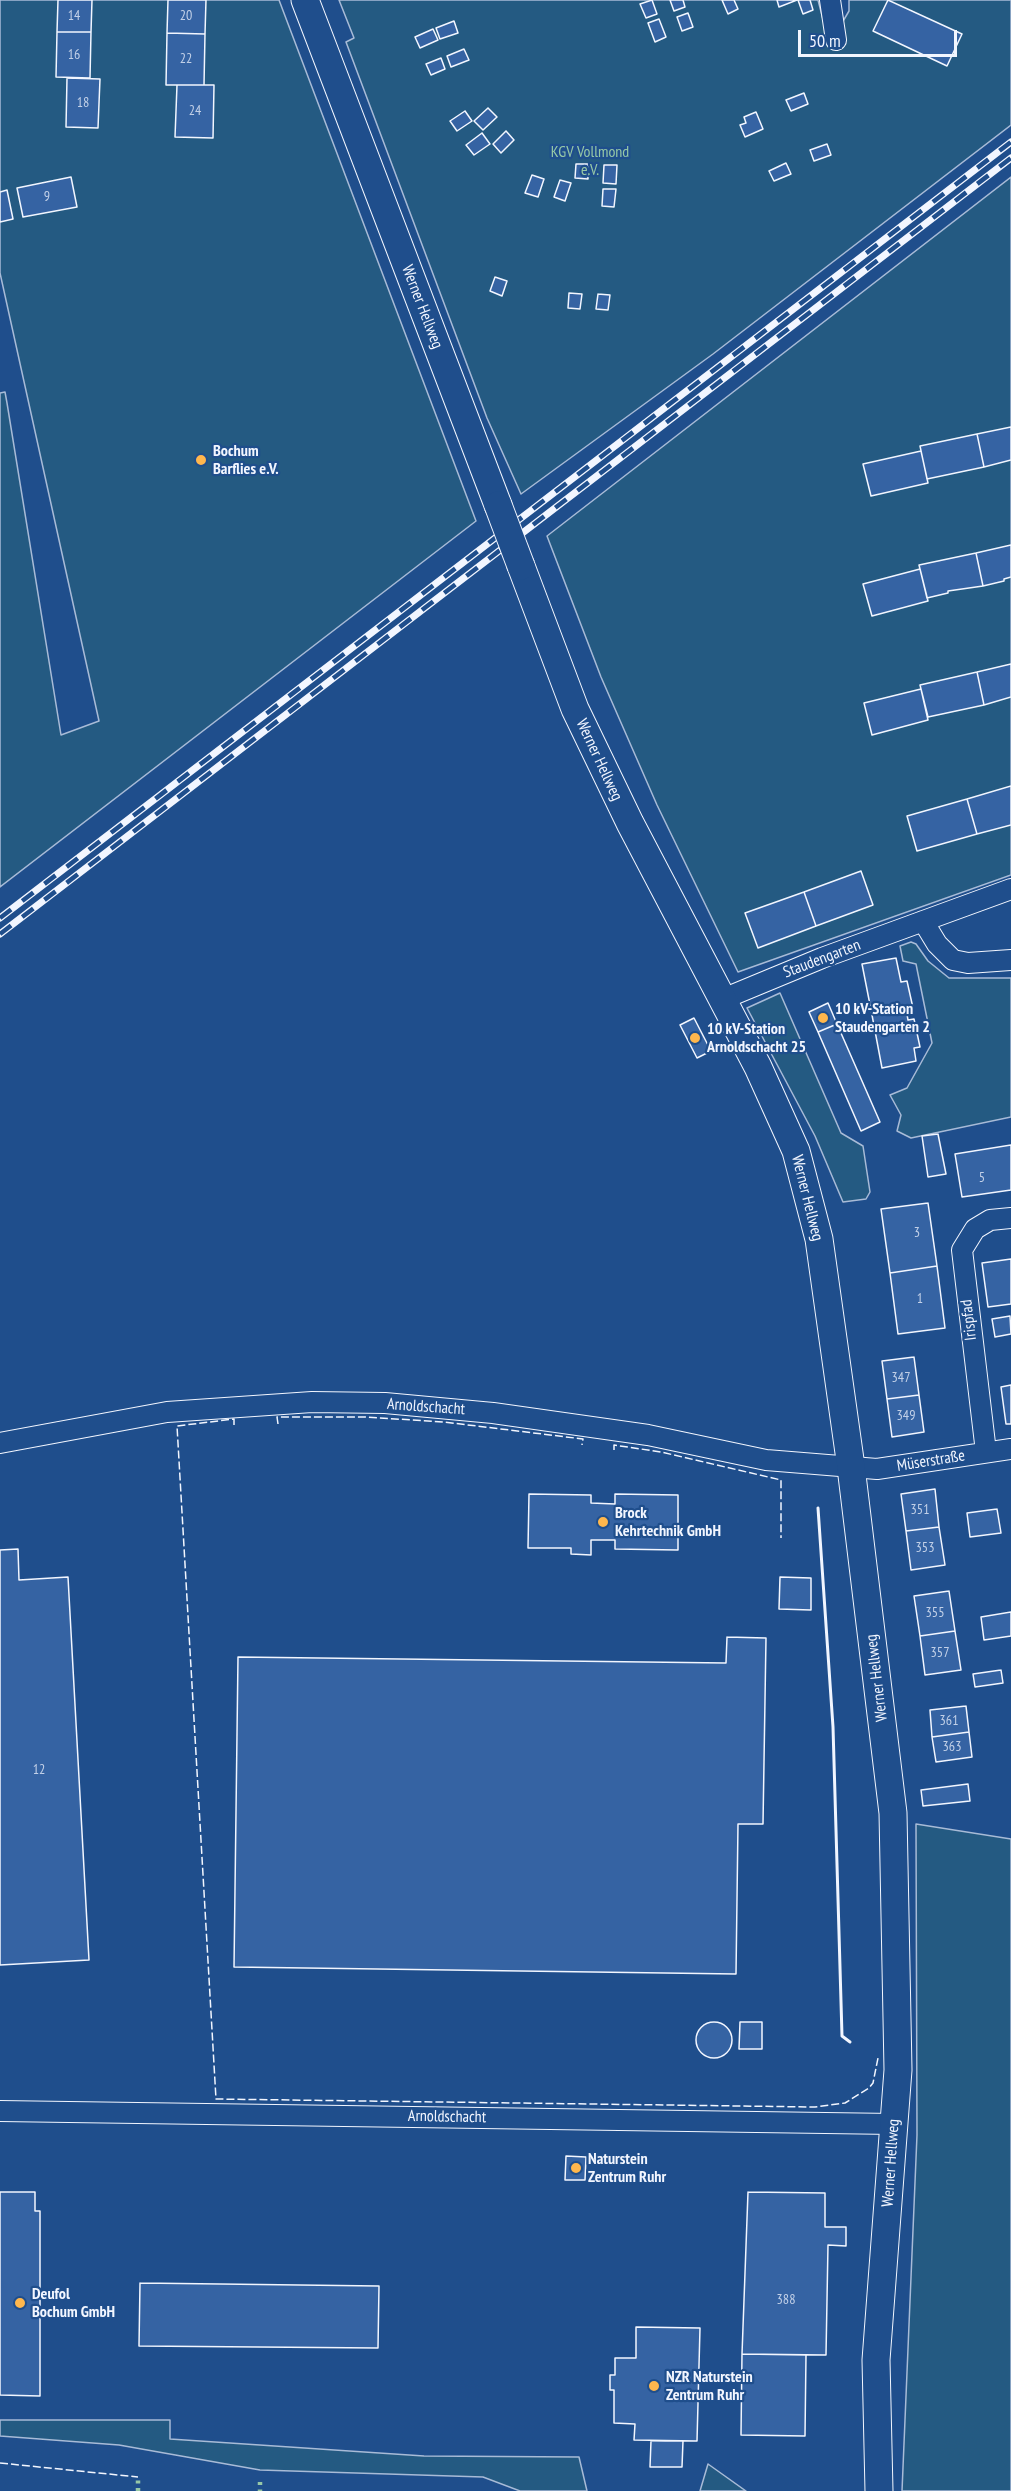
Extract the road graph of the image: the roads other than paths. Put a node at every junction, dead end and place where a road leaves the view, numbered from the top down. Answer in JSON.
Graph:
{"nodes":[{"id":1,"x":305,"y":0,"type":"edge"},
{"id":2,"x":830,"y":0,"type":"edge"},
{"id":3,"x":836,"y":40,"type":"dead end"},
{"id":4,"x":1011,"y":889,"type":"edge"},
{"id":5,"x":923,"y":921,"type":"junction"},
{"id":6,"x":1011,"y":960,"type":"edge"},
{"id":7,"x":723,"y":999,"type":"junction"},
{"id":8,"x":1011,"y":1218,"type":"edge"},
{"id":9,"x":0,"y":1443,"type":"edge"},
{"id":10,"x":1011,"y":1449,"type":"edge"},
{"id":11,"x":986,"y":1452,"type":"junction"},
{"id":12,"x":851,"y":1467,"type":"junction"},
{"id":13,"x":0,"y":2111,"type":"edge"},
{"id":14,"x":894,"y":2124,"type":"junction"},
{"id":15,"x":879,"y":2491,"type":"edge"}],
"edges":[{"from":1,"to":7,"type":"main road","name":"Werner Hellweg","bridge":true},
{"from":2,"to":3,"type":"street"},
{"from":4,"to":5,"type":"street","name":"Staudengarten"},
{"from":5,"to":6,"type":"street"},
{"from":5,"to":7,"type":"street","name":"Staudengarten"},
{"from":7,"to":12,"type":"main road","name":"Werner Hellweg"},
{"from":8,"to":11,"type":"street","name":"Irispfad"},
{"from":9,"to":12,"type":"street","name":"Arnoldschacht"},
{"from":10,"to":11,"type":"street","name":"Müserstraße"},
{"from":11,"to":12,"type":"street","name":"Müserstraße"},
{"from":12,"to":14,"type":"main road","name":"Werner Hellweg"},
{"from":13,"to":14,"type":"street","name":"Arnoldschacht"},
{"from":14,"to":15,"type":"main road","name":"Werner Hellweg"}]}
